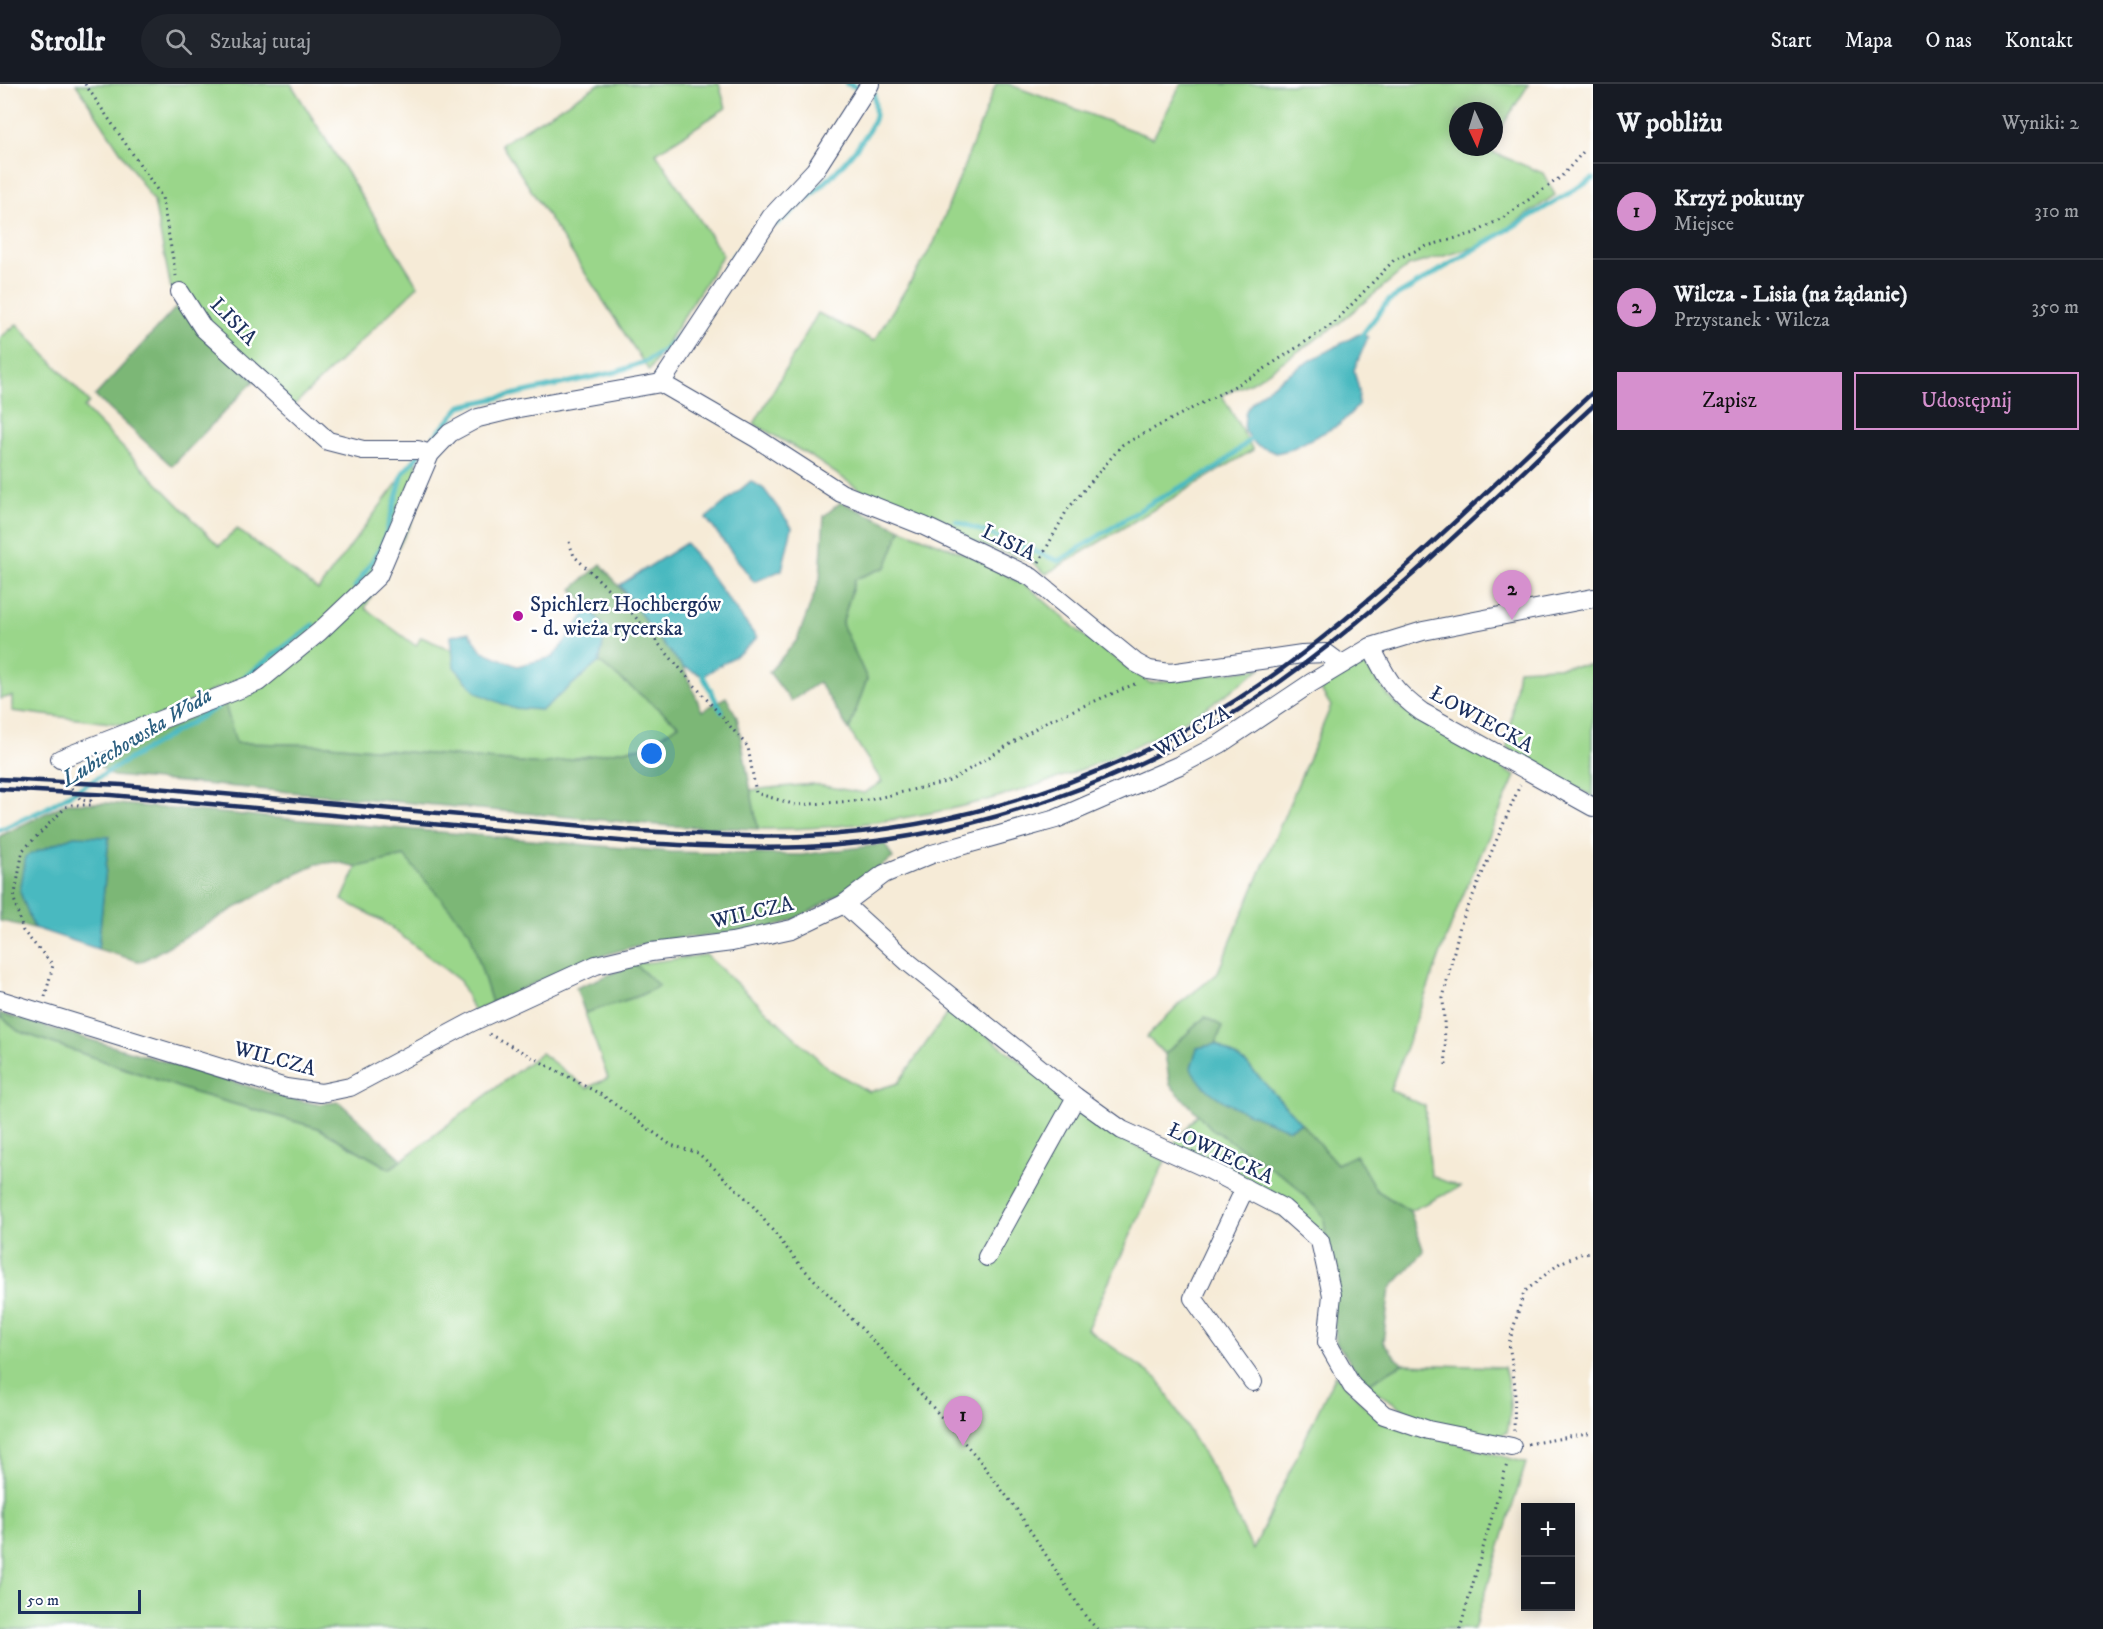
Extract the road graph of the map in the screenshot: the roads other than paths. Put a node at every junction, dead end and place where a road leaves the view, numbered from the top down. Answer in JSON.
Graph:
{"nodes":[{"id":1,"x":870,"y":84,"type":"edge"},
{"id":2,"x":180,"y":292,"type":"road end"},
{"id":3,"x":661,"y":383,"type":"junction"},
{"id":4,"x":430,"y":454,"type":"junction"},
{"id":5,"x":1593,"y":598,"type":"edge"},
{"id":6,"x":1371,"y":648,"type":"junction"},
{"id":7,"x":1341,"y":664,"type":"junction"},
{"id":8,"x":60,"y":766,"type":"road end"},
{"id":9,"x":1593,"y":807,"type":"edge"},
{"id":10,"x":844,"y":904,"type":"junction"},
{"id":11,"x":0,"y":1000,"type":"edge"},
{"id":12,"x":1076,"y":1097,"type":"junction"},
{"id":13,"x":1245,"y":1188,"type":"junction"},
{"id":14,"x":987,"y":1257,"type":"dead end"},
{"id":15,"x":1253,"y":1382,"type":"dead end"},
{"id":16,"x":1512,"y":1447,"type":"road end"}],
"edges":[{"from":1,"to":3,"type":"street"},
{"from":2,"to":4,"type":"street","name":"LISIA"},
{"from":3,"to":4,"type":"street"},
{"from":3,"to":7,"type":"street","name":"LISIA"},
{"from":4,"to":8,"type":"street"},
{"from":5,"to":6,"type":"street","name":"WILCZA"},
{"from":6,"to":7,"type":"street","name":"WILCZA"},
{"from":6,"to":9,"type":"street","name":"ŁOWIECKA"},
{"from":7,"to":10,"type":"street","name":"WILCZA"},
{"from":10,"to":11,"type":"street","name":"WILCZA"},
{"from":10,"to":12,"type":"street","name":"ŁOWIECKA"},
{"from":12,"to":13,"type":"street","name":"ŁOWIECKA"},
{"from":12,"to":14,"type":"street"},
{"from":13,"to":15,"type":"street"},
{"from":13,"to":16,"type":"street","name":"ŁOWIECKA"}]}
